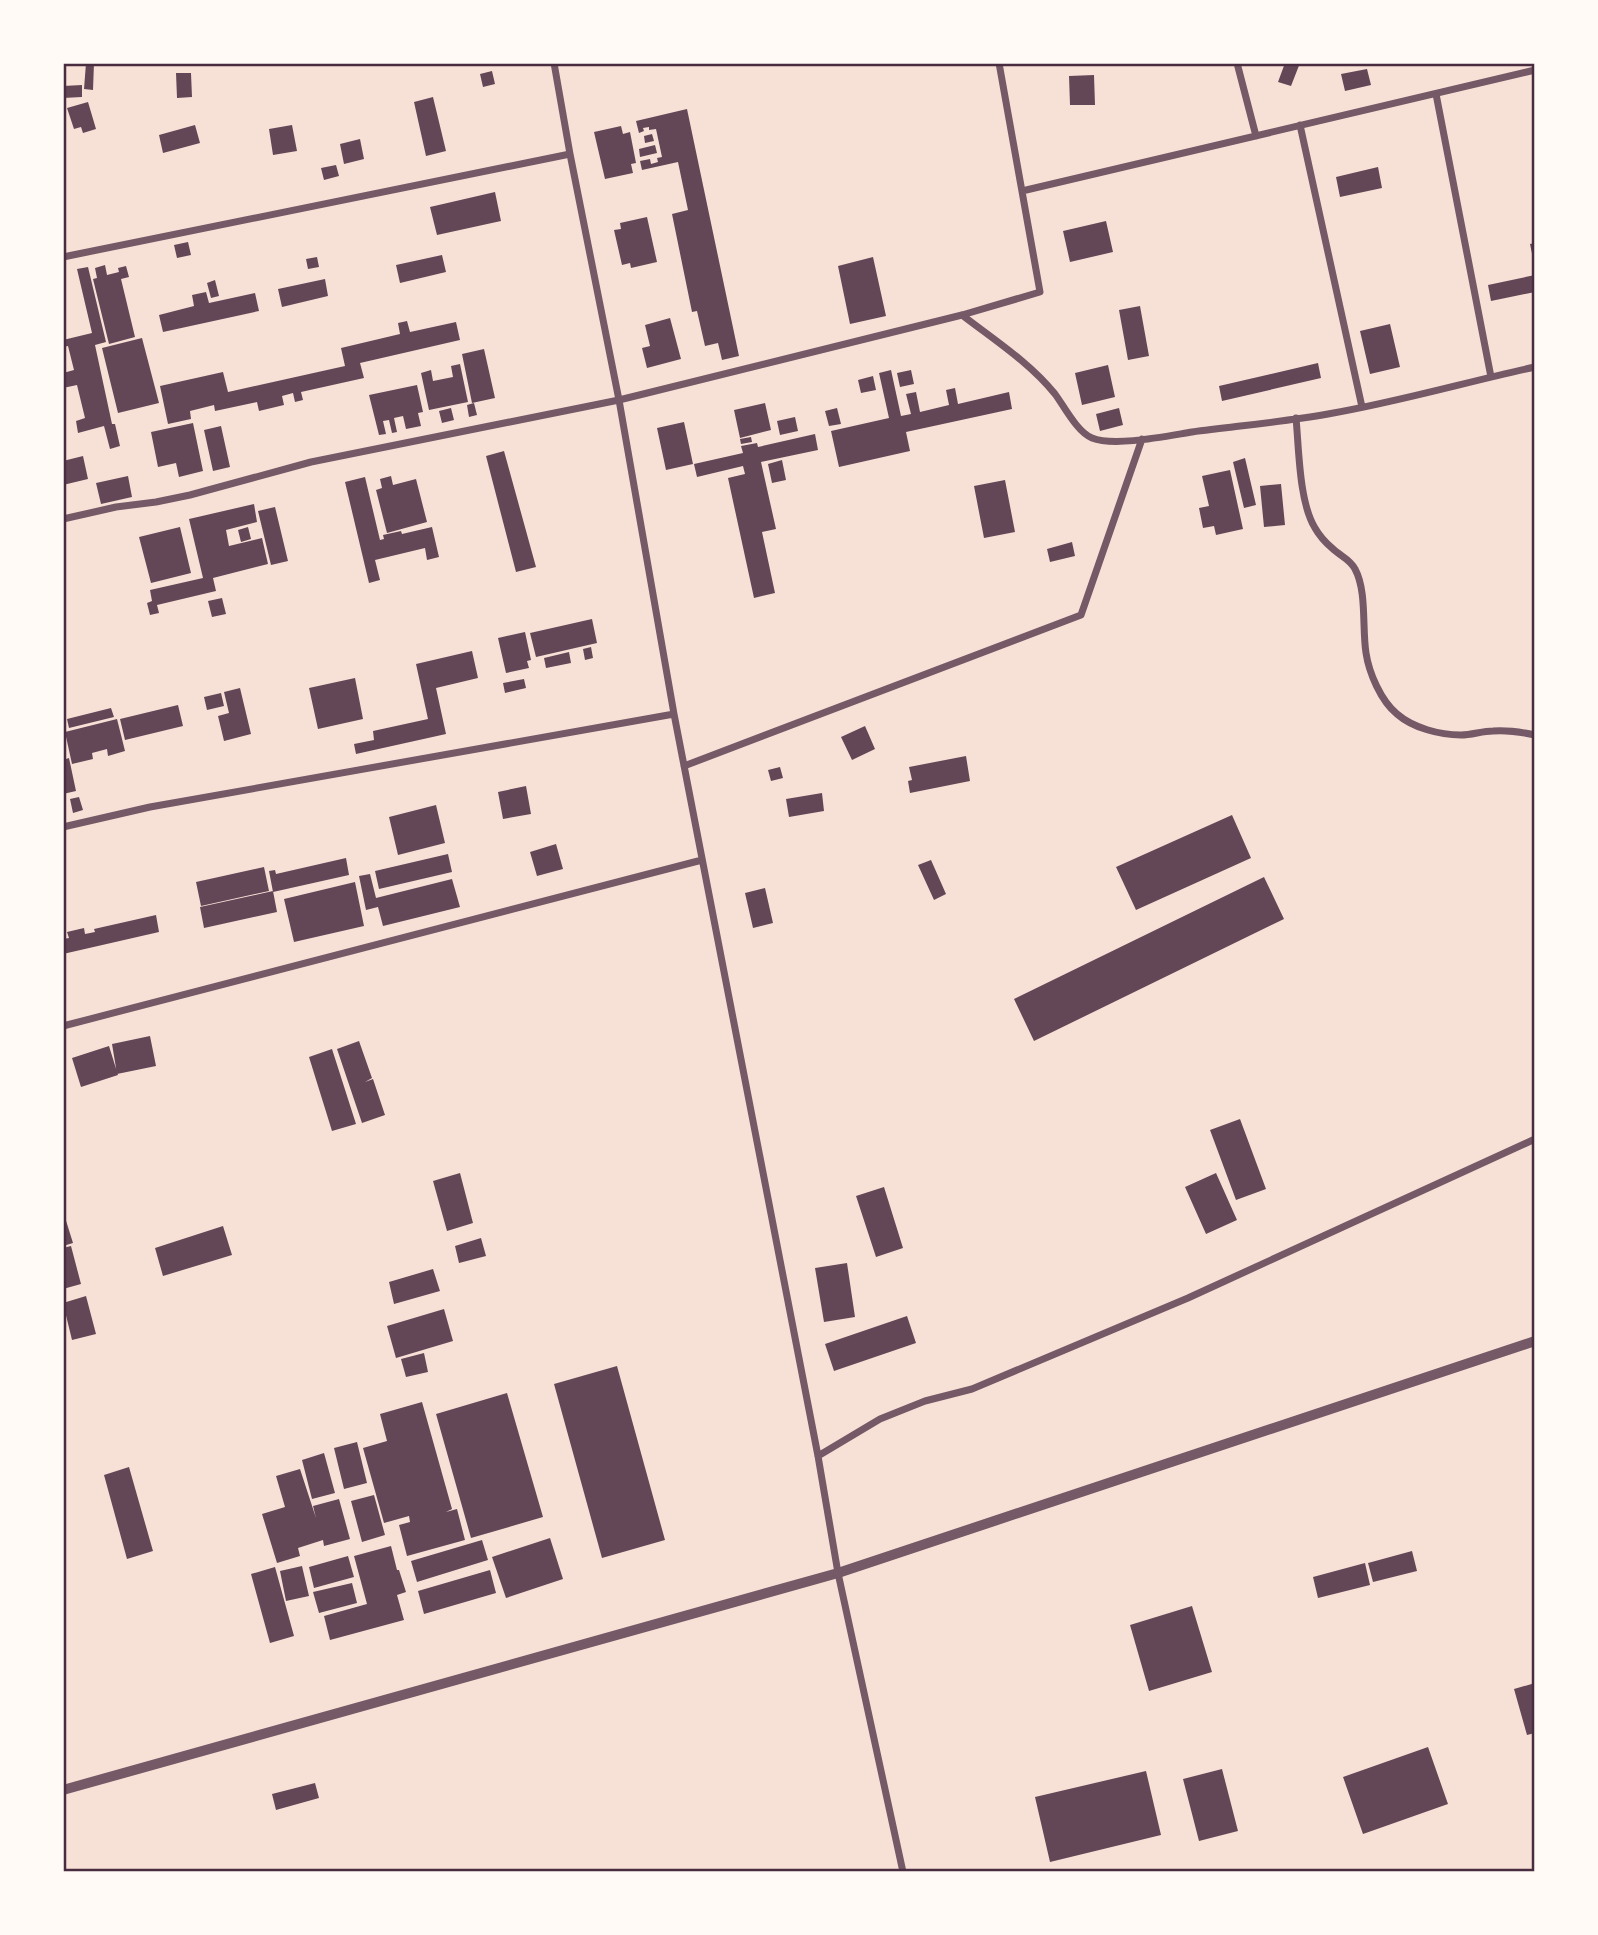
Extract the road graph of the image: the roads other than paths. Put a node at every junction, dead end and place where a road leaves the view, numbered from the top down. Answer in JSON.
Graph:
{"nodes":[{"id":1,"x":554,"y":63,"type":"edge"},
{"id":2,"x":999,"y":63,"type":"edge"},
{"id":3,"x":1237,"y":63,"type":"edge"},
{"id":4,"x":1535,"y":70,"type":"edge"},
{"id":5,"x":1436,"y":94,"type":"junction"},
{"id":6,"x":1300,"y":125,"type":"junction"},
{"id":7,"x":1256,"y":136,"type":"junction"},
{"id":8,"x":570,"y":155,"type":"junction"},
{"id":9,"x":1022,"y":191,"type":"junction"},
{"id":10,"x":63,"y":257,"type":"edge"},
{"id":11,"x":962,"y":315,"type":"junction"},
{"id":12,"x":1535,"y":367,"type":"edge"},
{"id":13,"x":1491,"y":377,"type":"junction"},
{"id":14,"x":619,"y":400,"type":"junction"},
{"id":15,"x":1362,"y":407,"type":"junction"},
{"id":16,"x":1296,"y":418,"type":"junction"},
{"id":17,"x":1142,"y":439,"type":"junction"},
{"id":18,"x":63,"y":519,"type":"edge"},
{"id":19,"x":674,"y":714,"type":"junction"},
{"id":20,"x":1535,"y":735,"type":"edge"},
{"id":21,"x":684,"y":766,"type":"junction"},
{"id":22,"x":63,"y":827,"type":"edge"},
{"id":23,"x":702,"y":860,"type":"junction"},
{"id":24,"x":63,"y":1026,"type":"edge"},
{"id":25,"x":1535,"y":1139,"type":"edge"},
{"id":26,"x":1535,"y":1340,"type":"edge"},
{"id":27,"x":818,"y":1456,"type":"junction"},
{"id":28,"x":838,"y":1573,"type":"junction"},
{"id":29,"x":63,"y":1790,"type":"edge"},
{"id":30,"x":904,"y":1872,"type":"edge"}],
"edges":[{"from":1,"to":8,"type":"street"},
{"from":2,"to":9,"type":"street"},
{"from":3,"to":7,"type":"street"},
{"from":4,"to":5,"type":"street"},
{"from":5,"to":6,"type":"street"},
{"from":5,"to":13,"type":"street"},
{"from":6,"to":7,"type":"street"},
{"from":6,"to":15,"type":"street"},
{"from":7,"to":9,"type":"street"},
{"from":8,"to":10,"type":"street"},
{"from":8,"to":14,"type":"street"},
{"from":9,"to":11,"type":"street"},
{"from":11,"to":14,"type":"street"},
{"from":11,"to":17,"type":"street"},
{"from":12,"to":13,"type":"street"},
{"from":13,"to":15,"type":"street"},
{"from":14,"to":18,"type":"street"},
{"from":14,"to":19,"type":"street"},
{"from":15,"to":16,"type":"street"},
{"from":16,"to":17,"type":"street"},
{"from":16,"to":20,"type":"street"},
{"from":17,"to":21,"type":"street"},
{"from":19,"to":21,"type":"street"},
{"from":19,"to":22,"type":"street"},
{"from":21,"to":23,"type":"street"},
{"from":23,"to":24,"type":"street"},
{"from":23,"to":27,"type":"street"},
{"from":25,"to":27,"type":"street"},
{"from":26,"to":28,"type":"street"},
{"from":27,"to":28,"type":"street"},
{"from":28,"to":29,"type":"street"},
{"from":28,"to":30,"type":"street"}]}
